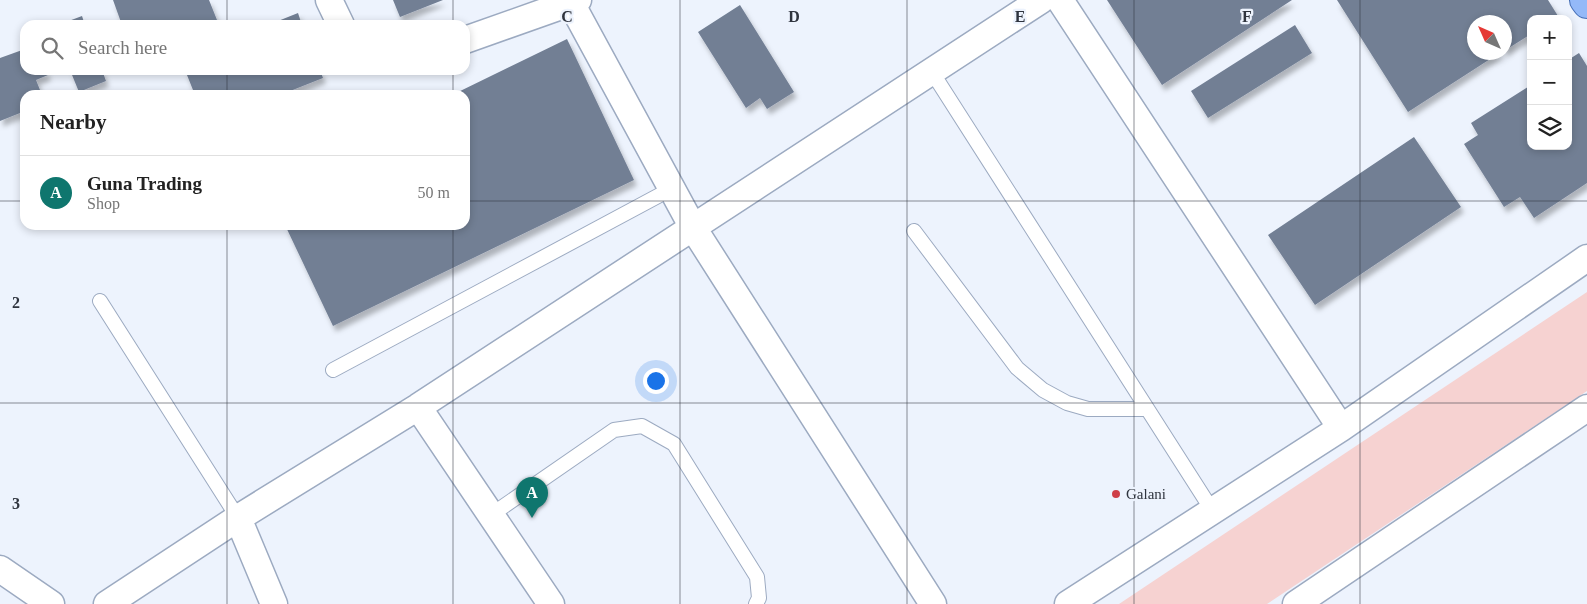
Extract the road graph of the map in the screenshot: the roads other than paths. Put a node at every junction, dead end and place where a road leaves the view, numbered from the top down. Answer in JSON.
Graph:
{"nodes":[{"id":1,"x":329,"y":0,"type":"edge"},
{"id":2,"x":1041,"y":0,"type":"edge"},
{"id":3,"x":1060,"y":0,"type":"edge"},
{"id":4,"x":1584,"y":0,"type":"edge"},
{"id":5,"x":574,"y":1,"type":"edge"},
{"id":6,"x":1587,"y":4,"type":"edge"},
{"id":7,"x":339,"y":20,"type":"edge"},
{"id":8,"x":470,"y":38,"type":"edge"},
{"id":9,"x":932,"y":72,"type":"junction"},
{"id":10,"x":671,"y":189,"type":"junction"},
{"id":11,"x":692,"y":226,"type":"junction"},
{"id":12,"x":914,"y":231,"type":"dead end"},
{"id":13,"x":1587,"y":258,"type":"edge"},
{"id":14,"x":100,"y":301,"type":"dead end"},
{"id":15,"x":333,"y":370,"type":"dead end"},
{"id":16,"x":418,"y":407,"type":"junction"},
{"id":17,"x":1587,"y":408,"type":"edge"},
{"id":18,"x":1147,"y":409,"type":"junction"},
{"id":19,"x":1341,"y":428,"type":"junction"},
{"id":20,"x":1212,"y":510,"type":"junction"},
{"id":21,"x":491,"y":515,"type":"junction"},
{"id":22,"x":238,"y":518,"type":"junction"},
{"id":23,"x":0,"y":569,"type":"edge"},
{"id":24,"x":51,"y":604,"type":"edge"},
{"id":25,"x":107,"y":604,"type":"edge"},
{"id":26,"x":274,"y":604,"type":"edge"},
{"id":27,"x":551,"y":604,"type":"edge"},
{"id":28,"x":756,"y":604,"type":"edge"},
{"id":29,"x":933,"y":604,"type":"edge"},
{"id":30,"x":1068,"y":604,"type":"edge"},
{"id":31,"x":1296,"y":604,"type":"edge"}],
"edges":[{"from":1,"to":7,"type":"street"},
{"from":2,"to":9,"type":"street"},
{"from":3,"to":19,"type":"street"},
{"from":4,"to":6,"type":"main road"},
{"from":5,"to":8,"type":"street"},
{"from":5,"to":10,"type":"street"},
{"from":9,"to":11,"type":"street"},
{"from":9,"to":18,"type":"lane"},
{"from":10,"to":11,"type":"street"},
{"from":10,"to":15,"type":"lane"},
{"from":11,"to":16,"type":"street"},
{"from":11,"to":29,"type":"street"},
{"from":12,"to":18,"type":"lane"},
{"from":13,"to":19,"type":"street"},
{"from":14,"to":22,"type":"lane"},
{"from":16,"to":21,"type":"street"},
{"from":16,"to":22,"type":"street"},
{"from":17,"to":31,"type":"street"},
{"from":18,"to":20,"type":"lane"},
{"from":19,"to":20,"type":"street"},
{"from":20,"to":30,"type":"street"},
{"from":21,"to":27,"type":"street"},
{"from":21,"to":28,"type":"lane"},
{"from":22,"to":25,"type":"street"},
{"from":22,"to":26,"type":"street"},
{"from":23,"to":24,"type":"street"}]}
